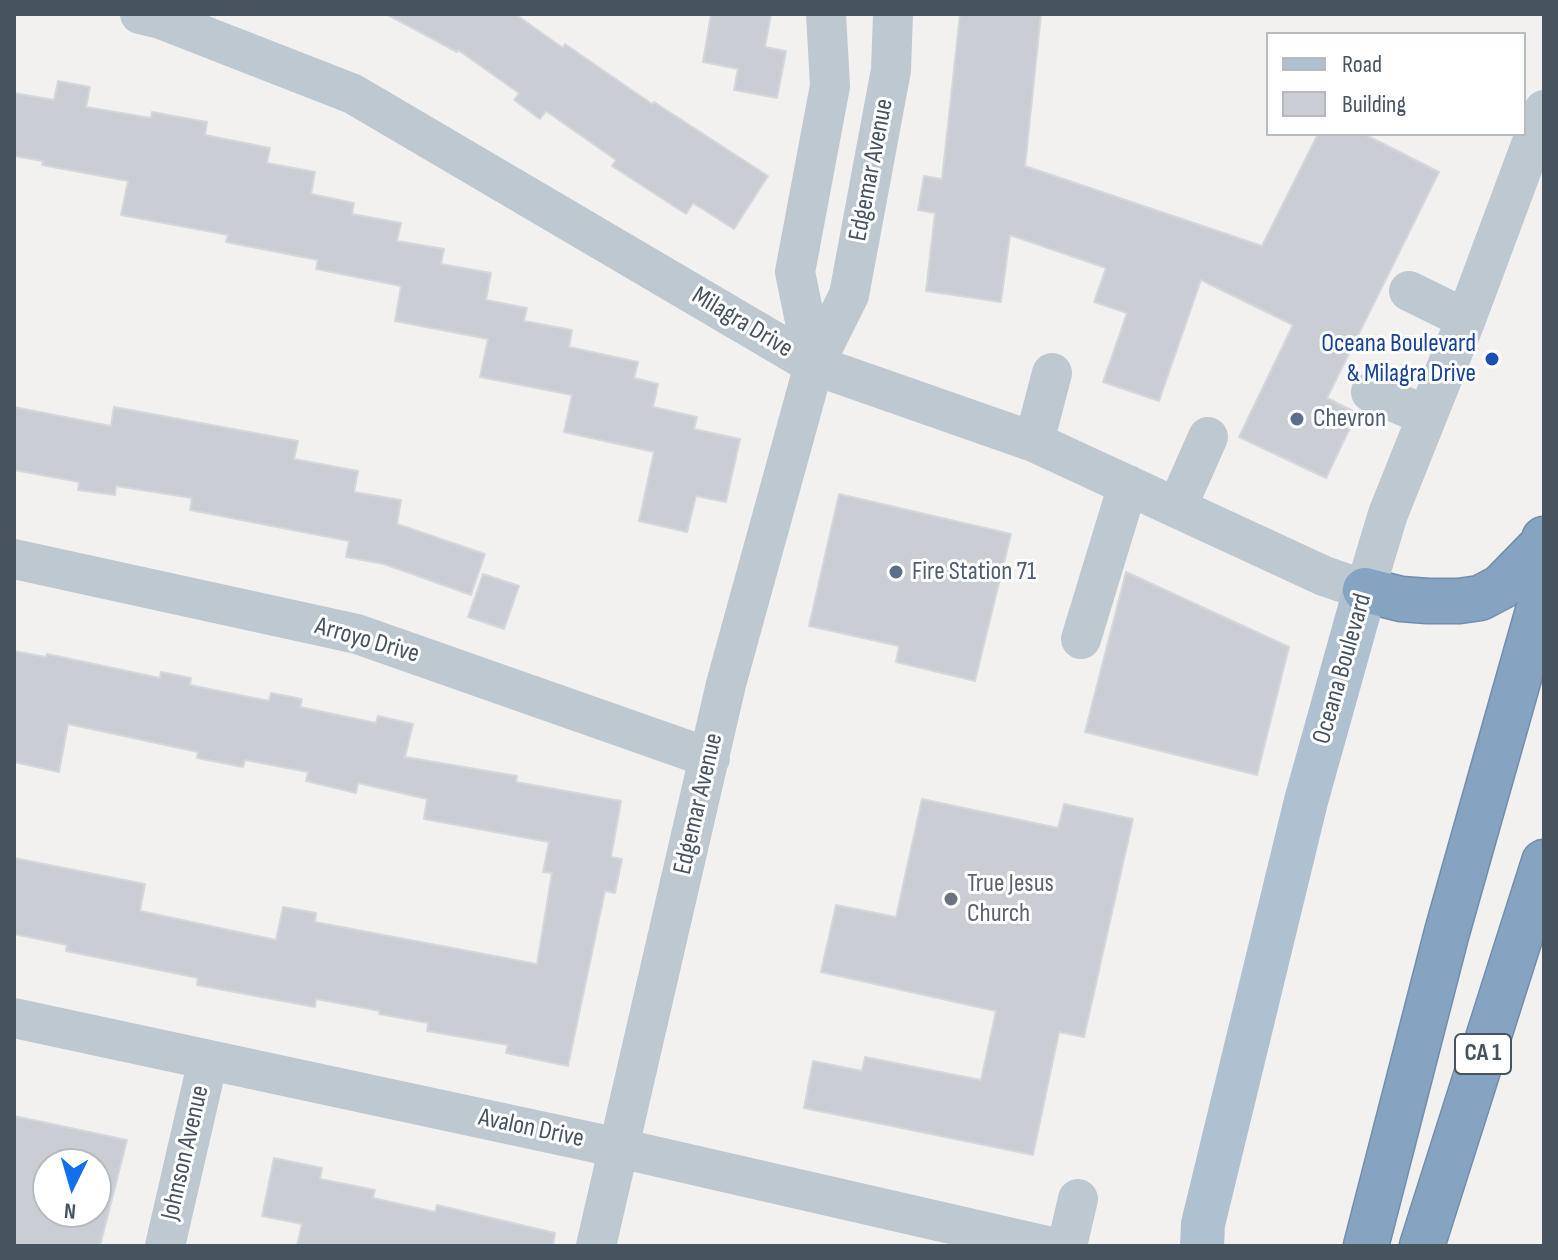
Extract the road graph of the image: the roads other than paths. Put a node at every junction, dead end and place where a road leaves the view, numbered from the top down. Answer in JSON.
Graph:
{"nodes":[{"id":1,"x":826,"y":14,"type":"edge"},
{"id":2,"x":893,"y":14,"type":"edge"},
{"id":3,"x":154,"y":16,"type":"edge"},
{"id":4,"x":1544,"y":110,"type":"edge"},
{"id":5,"x":1409,"y":291,"type":"dead end"},
{"id":6,"x":1466,"y":319,"type":"junction"},
{"id":7,"x":814,"y":365,"type":"junction"},
{"id":8,"x":1052,"y":373,"type":"dead end"},
{"id":9,"x":1371,"y":392,"type":"dead end"},
{"id":10,"x":1427,"y":416,"type":"junction"},
{"id":11,"x":1208,"y":437,"type":"dead end"},
{"id":12,"x":1034,"y":442,"type":"junction"},
{"id":13,"x":1128,"y":485,"type":"junction"},
{"id":14,"x":1177,"y":507,"type":"junction"},
{"id":15,"x":1543,"y":542,"type":"edge"},
{"id":16,"x":14,"y":559,"type":"edge"},
{"id":17,"x":1365,"y":590,"type":"junction"},
{"id":18,"x":1081,"y":639,"type":"dead end"},
{"id":19,"x":710,"y":758,"type":"junction"},
{"id":20,"x":1544,"y":862,"type":"edge"},
{"id":21,"x":14,"y":1018,"type":"edge"},
{"id":22,"x":208,"y":1060,"type":"junction"},
{"id":23,"x":619,"y":1148,"type":"junction"},
{"id":24,"x":1078,"y":1199,"type":"dead end"},
{"id":25,"x":165,"y":1246,"type":"edge"},
{"id":26,"x":596,"y":1246,"type":"edge"},
{"id":27,"x":1047,"y":1246,"type":"edge"},
{"id":28,"x":1067,"y":1246,"type":"edge"},
{"id":29,"x":1202,"y":1246,"type":"edge"},
{"id":30,"x":1366,"y":1246,"type":"edge"},
{"id":31,"x":1422,"y":1246,"type":"edge"}],
"edges":[{"from":1,"to":7,"type":"street","name":"Edgemar Avenue"},
{"from":2,"to":7,"type":"street","name":"Edgemar Avenue"},
{"from":3,"to":7,"type":"street","name":"Milagra Drive"},
{"from":4,"to":6,"type":"street","name":"Oceana Boulevard"},
{"from":5,"to":6,"type":"street"},
{"from":6,"to":10,"type":"street","name":"Oceana Boulevard"},
{"from":7,"to":12,"type":"street","name":"Milagra Drive"},
{"from":7,"to":19,"type":"street","name":"Edgemar Avenue"},
{"from":8,"to":12,"type":"street"},
{"from":9,"to":10,"type":"street"},
{"from":10,"to":17,"type":"street","name":"Oceana Boulevard"},
{"from":11,"to":14,"type":"street"},
{"from":12,"to":13,"type":"street","name":"Milagra Drive"},
{"from":13,"to":14,"type":"street","name":"Milagra Drive"},
{"from":13,"to":18,"type":"street"},
{"from":14,"to":17,"type":"street","name":"Milagra Drive"},
{"from":15,"to":17,"type":"highway"},
{"from":15,"to":30,"type":"highway"},
{"from":16,"to":19,"type":"street","name":"Arroyo Drive"},
{"from":17,"to":29,"type":"main road","name":"Oceana Boulevard"},
{"from":19,"to":23,"type":"street","name":"Edgemar Avenue"},
{"from":20,"to":31,"type":"highway","number":"CA 1"},
{"from":21,"to":22,"type":"street","name":"Avalon Drive"},
{"from":22,"to":23,"type":"street","name":"Avalon Drive"},
{"from":22,"to":25,"type":"street","name":"Johnson Avenue"},
{"from":23,"to":26,"type":"street","name":"Edgemar Avenue"},
{"from":23,"to":27,"type":"street","name":"Avalon Drive"},
{"from":24,"to":28,"type":"street"}]}
